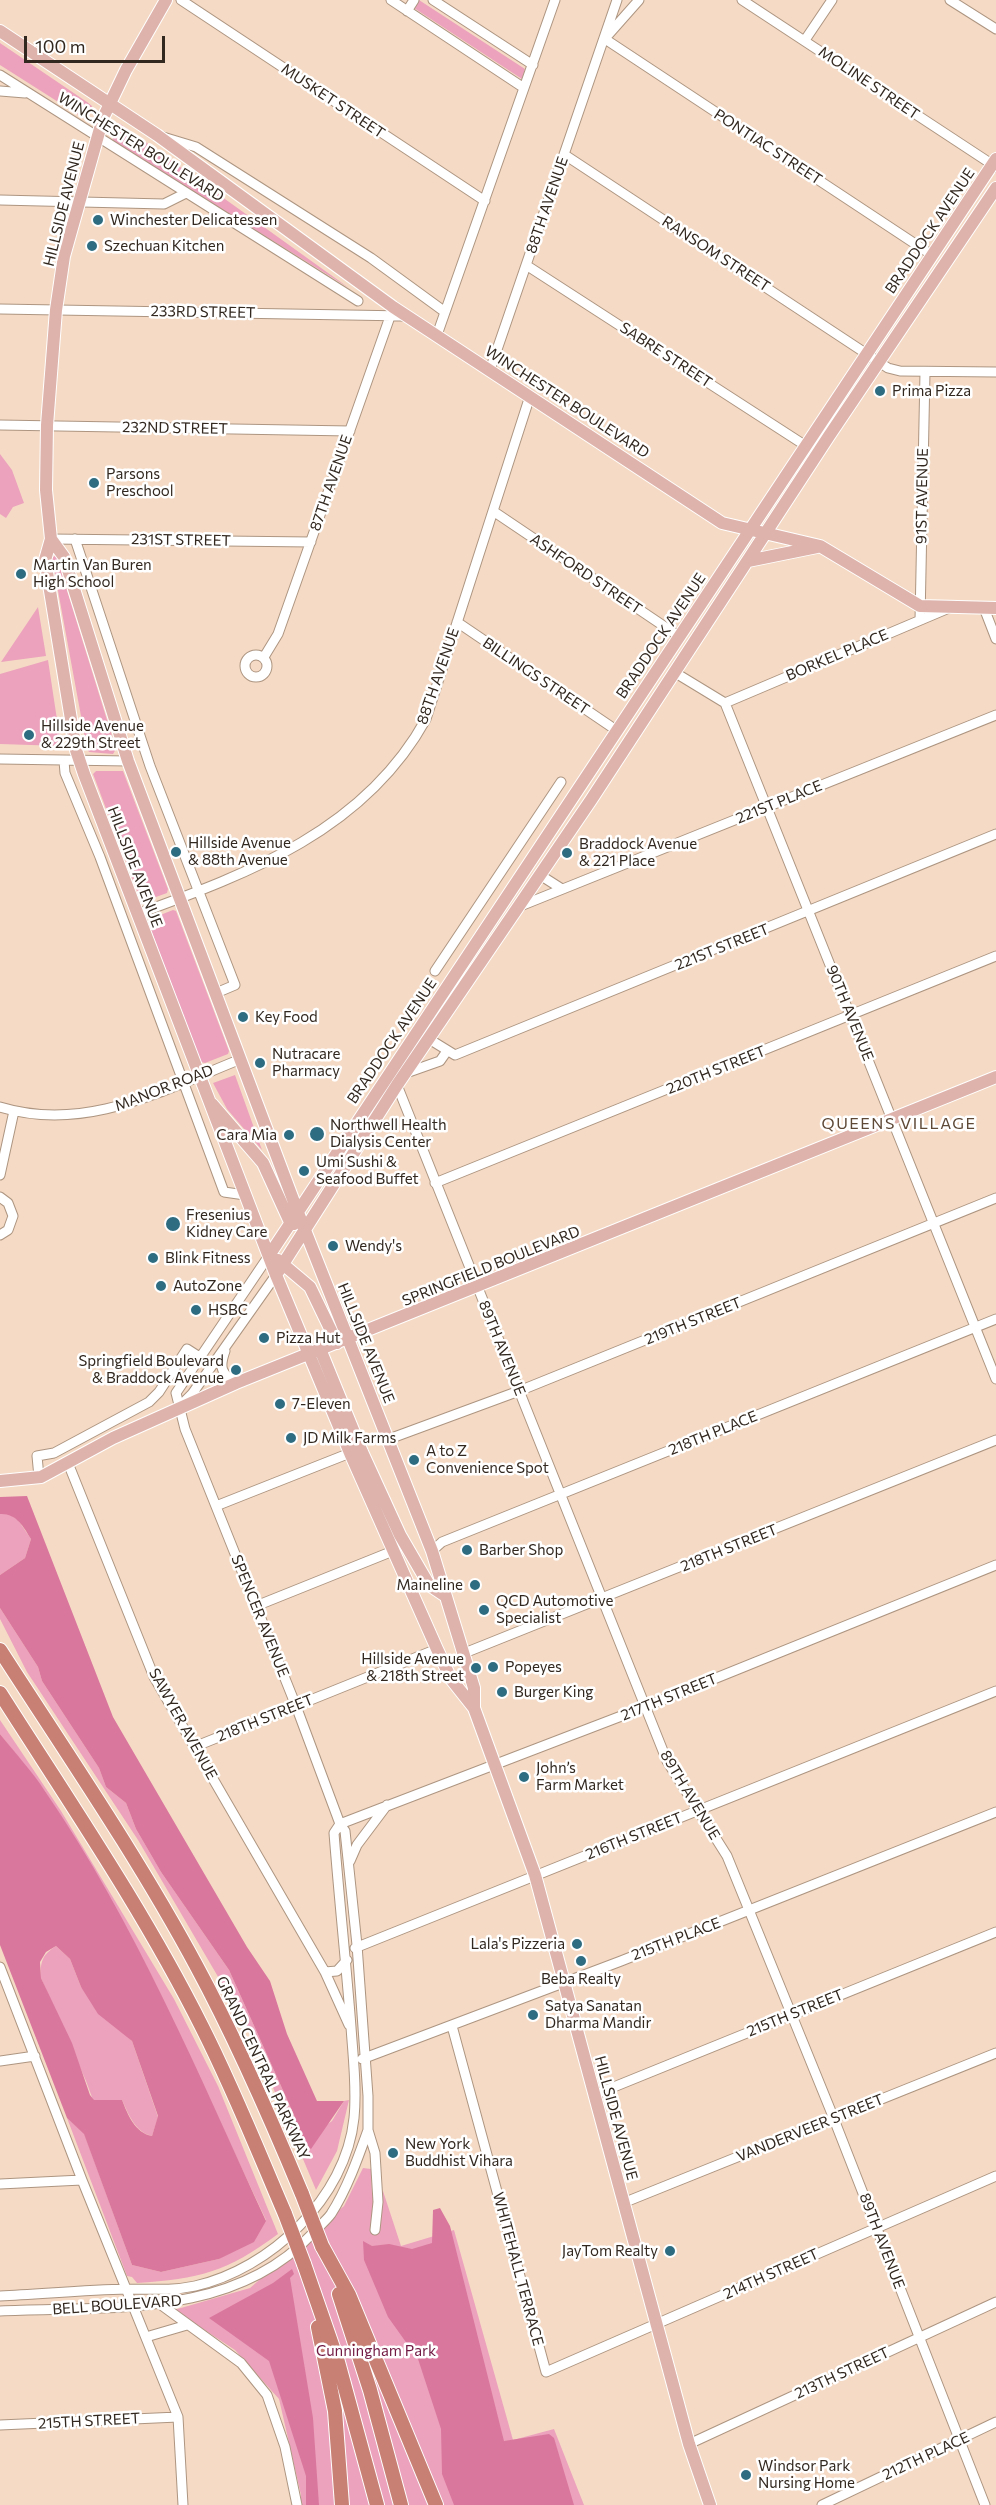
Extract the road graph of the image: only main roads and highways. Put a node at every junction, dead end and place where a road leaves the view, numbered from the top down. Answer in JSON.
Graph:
{"nodes":[{"id":1,"x":166,"y":0,"type":"edge"},
{"id":2,"x":0,"y":31,"type":"edge"},
{"id":3,"x":110,"y":102,"type":"junction"},
{"id":4,"x":995,"y":163,"type":"edge"},
{"id":5,"x":996,"y":188,"type":"edge"},
{"id":6,"x":751,"y":530,"type":"junction"},
{"id":7,"x":766,"y":533,"type":"junction"},
{"id":8,"x":51,"y":539,"type":"junction"},
{"id":9,"x":820,"y":546,"type":"junction"},
{"id":10,"x":748,"y":561,"type":"junction"},
{"id":11,"x":990,"y":608,"type":"edge"},
{"id":12,"x":576,"y":790,"type":"junction"},
{"id":13,"x":591,"y":800,"type":"junction"},
{"id":14,"x":996,"y":1077,"type":"edge"},
{"id":15,"x":206,"y":1097,"type":"junction"},
{"id":16,"x":297,"y":1210,"type":"junction"},
{"id":17,"x":290,"y":1222,"type":"junction"},
{"id":18,"x":306,"y":1230,"type":"junction"},
{"id":19,"x":270,"y":1254,"type":"junction"},
{"id":20,"x":283,"y":1263,"type":"junction"},
{"id":21,"x":276,"y":1275,"type":"junction"},
{"id":22,"x":342,"y":1341,"type":"junction"},
{"id":23,"x":315,"y":1351,"type":"junction"},
{"id":24,"x":0,"y":1481,"type":"edge"},
{"id":25,"x":444,"y":1594,"type":"junction"},
{"id":26,"x":0,"y":1650,"type":"edge"},
{"id":27,"x":0,"y":1693,"type":"edge"},
{"id":28,"x":474,"y":1708,"type":"junction"},
{"id":29,"x":322,"y":2246,"type":"junction"},
{"id":30,"x":304,"y":2264,"type":"junction"},
{"id":31,"x":342,"y":2505,"type":"edge"},
{"id":32,"x":377,"y":2505,"type":"edge"},
{"id":33,"x":401,"y":2505,"type":"edge"},
{"id":34,"x":436,"y":2505,"type":"edge"},
{"id":35,"x":710,"y":2505,"type":"edge"}],
"edges":[{"from":1,"to":3,"type":"main road","name":"HILLSIDE AVENUE"},
{"from":2,"to":3,"type":"main road","name":"WINCHESTER BOULEVARD"},
{"from":3,"to":6,"type":"main road","name":"WINCHESTER BOULEVARD"},
{"from":3,"to":8,"type":"main road","name":"HILLSIDE AVENUE"},
{"from":4,"to":6,"type":"main road","name":"BRADDOCK AVENUE"},
{"from":5,"to":7,"type":"main road","name":"BRADDOCK AVENUE"},
{"from":6,"to":7,"type":"main road","name":"WINCHESTER BOULEVARD"},
{"from":6,"to":12,"type":"main road","name":"BRADDOCK AVENUE"},
{"from":7,"to":9,"type":"main road","name":"WINCHESTER BOULEVARD"},
{"from":7,"to":10,"type":"main road","name":"BRADDOCK AVENUE"},
{"from":8,"to":15,"type":"main road","name":"HILLSIDE AVENUE"},
{"from":8,"to":16,"type":"main road","name":"HILLSIDE AVENUE"},
{"from":9,"to":10,"type":"main road"},
{"from":9,"to":11,"type":"main road","name":"WINCHESTER BOULEVARD"},
{"from":10,"to":13,"type":"main road","name":"BRADDOCK AVENUE"},
{"from":12,"to":13,"type":"main road"},
{"from":12,"to":16,"type":"main road","name":"BRADDOCK AVENUE"},
{"from":13,"to":18,"type":"main road","name":"BRADDOCK AVENUE"},
{"from":14,"to":22,"type":"main road","name":"SPRINGFIELD BOULEVARD"},
{"from":15,"to":17,"type":"main road"},
{"from":15,"to":19,"type":"main road","name":"HILLSIDE AVENUE"},
{"from":16,"to":17,"type":"main road","name":"BRADDOCK AVENUE"},
{"from":16,"to":18,"type":"main road","name":"HILLSIDE AVENUE"},
{"from":17,"to":18,"type":"main road"},
{"from":17,"to":19,"type":"main road","name":"BRADDOCK AVENUE"},
{"from":18,"to":20,"type":"main road","name":"BRADDOCK AVENUE"},
{"from":18,"to":22,"type":"main road","name":"HILLSIDE AVENUE"},
{"from":19,"to":20,"type":"main road"},
{"from":19,"to":21,"type":"main road","name":"HILLSIDE AVENUE"},
{"from":20,"to":21,"type":"main road","name":"BRADDOCK AVENUE"},
{"from":20,"to":22,"type":"main road"},
{"from":21,"to":23,"type":"main road","name":"HILLSIDE AVENUE"},
{"from":22,"to":23,"type":"main road","name":"SPRINGFIELD BOULEVARD"},
{"from":22,"to":25,"type":"main road","name":"HILLSIDE AVENUE"},
{"from":23,"to":24,"type":"main road","name":"SPRINGFIELD BOULEVARD"},
{"from":23,"to":25,"type":"main road"},
{"from":23,"to":28,"type":"main road","name":"HILLSIDE AVENUE"},
{"from":25,"to":28,"type":"main road","name":"HILLSIDE AVENUE"},
{"from":26,"to":29,"type":"highway","name":"GRAND CENTRAL PARKWAY","bridge":true},
{"from":27,"to":30,"type":"highway","bridge":true},
{"from":28,"to":35,"type":"main road","name":"HILLSIDE AVENUE"},
{"from":29,"to":33,"type":"highway","name":"GRAND CENTRAL PARKWAY"},
{"from":29,"to":34,"type":"highway"},
{"from":30,"to":31,"type":"highway"},
{"from":30,"to":32,"type":"highway"}]}
